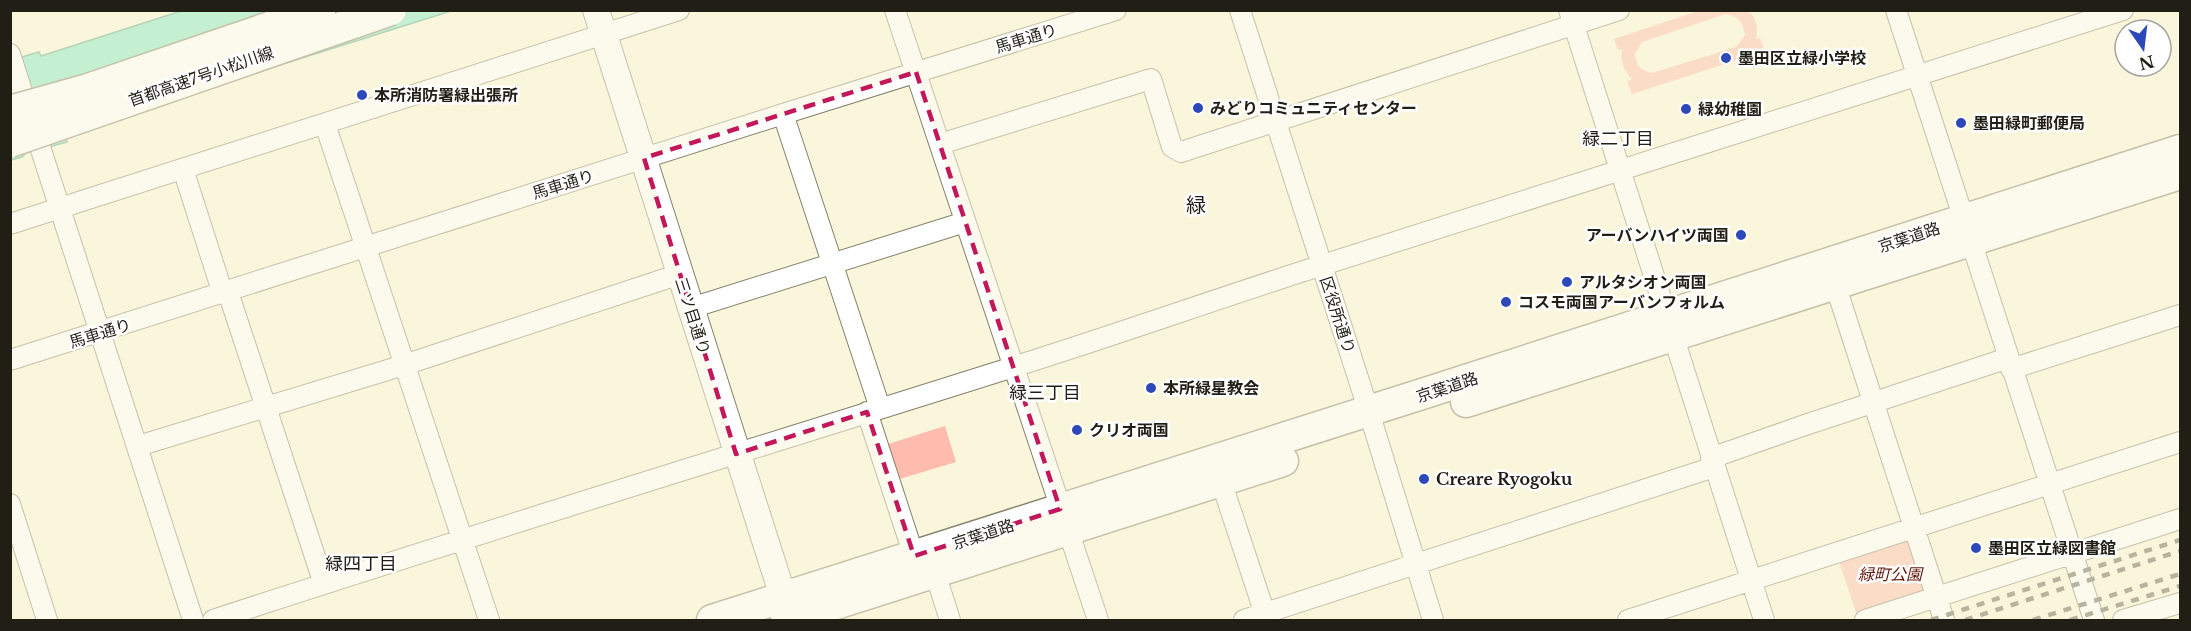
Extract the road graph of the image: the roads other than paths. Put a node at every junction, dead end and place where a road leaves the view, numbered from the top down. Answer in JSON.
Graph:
{"nodes":[{"id":1,"x":320,"y":10,"type":"edge"},
{"id":2,"x":391,"y":10,"type":"edge"},
{"id":3,"x":679,"y":10,"type":"edge"},
{"id":4,"x":895,"y":10,"type":"edge"},
{"id":5,"x":1116,"y":10,"type":"edge"},
{"id":6,"x":1240,"y":10,"type":"edge"},
{"id":7,"x":1619,"y":10,"type":"edge"},
{"id":8,"x":1896,"y":10,"type":"edge"},
{"id":9,"x":2123,"y":10,"type":"edge"},
{"id":10,"x":1572,"y":18,"type":"edge"},
{"id":11,"x":600,"y":22,"type":"edge"},
{"id":12,"x":11,"y":56,"type":"edge"},
{"id":13,"x":916,"y":72,"type":"junction"},
{"id":14,"x":1917,"y":77,"type":"junction"},
{"id":15,"x":85,"y":90,"type":"junction"},
{"id":16,"x":10,"y":105,"type":"edge"},
{"id":17,"x":10,"y":111,"type":"edge"},
{"id":18,"x":783,"y":114,"type":"junction"},
{"id":19,"x":10,"y":118,"type":"edge"},
{"id":20,"x":1276,"y":122,"type":"junction"},
{"id":21,"x":325,"y":124,"type":"junction"},
{"id":22,"x":10,"y":142,"type":"edge"},
{"id":23,"x":940,"y":144,"type":"junction"},
{"id":24,"x":2181,"y":150,"type":"edge"},
{"id":25,"x":644,"y":158,"type":"junction"},
{"id":26,"x":183,"y":169,"type":"junction"},
{"id":27,"x":1621,"y":170,"type":"junction"},
{"id":28,"x":2181,"y":174,"type":"edge"},
{"id":29,"x":61,"y":208,"type":"junction"},
{"id":30,"x":966,"y":222,"type":"junction"},
{"id":31,"x":10,"y":224,"type":"edge"},
{"id":32,"x":1966,"y":230,"type":"junction"},
{"id":33,"x":365,"y":248,"type":"junction"},
{"id":34,"x":832,"y":263,"type":"junction"},
{"id":35,"x":1322,"y":266,"type":"junction"},
{"id":36,"x":680,"y":274,"type":"junction"},
{"id":37,"x":1835,"y":284,"type":"junction"},
{"id":38,"x":226,"y":292,"type":"junction"},
{"id":39,"x":691,"y":308,"type":"junction"},
{"id":40,"x":2181,"y":315,"type":"edge"},
{"id":41,"x":1670,"y":325,"type":"junction"},
{"id":42,"x":101,"y":333,"type":"junction"},
{"id":43,"x":10,"y":360,"type":"edge"},
{"id":44,"x":2010,"y":364,"type":"junction"},
{"id":45,"x":404,"y":365,"type":"junction"},
{"id":46,"x":1014,"y":367,"type":"junction"},
{"id":47,"x":1873,"y":403,"type":"junction"},
{"id":48,"x":267,"y":408,"type":"junction"},
{"id":49,"x":873,"y":410,"type":"junction"},
{"id":50,"x":1372,"y":421,"type":"junction"},
{"id":51,"x":2181,"y":441,"type":"edge"},
{"id":52,"x":138,"y":446,"type":"junction"},
{"id":53,"x":736,"y":454,"type":"junction"},
{"id":54,"x":1713,"y":462,"type":"junction"},
{"id":55,"x":1221,"y":481,"type":"junction"},
{"id":56,"x":2049,"y":484,"type":"junction"},
{"id":57,"x":10,"y":504,"type":"edge"},
{"id":58,"x":2181,"y":519,"type":"edge"},
{"id":59,"x":1064,"y":520,"type":"junction"},
{"id":60,"x":1913,"y":528,"type":"junction"},
{"id":61,"x":462,"y":539,"type":"junction"},
{"id":62,"x":2072,"y":554,"type":"junction"},
{"id":63,"x":924,"y":564,"type":"junction"},
{"id":64,"x":1416,"y":565,"type":"junction"},
{"id":65,"x":1751,"y":581,"type":"junction"},
{"id":66,"x":324,"y":584,"type":"junction"},
{"id":67,"x":1936,"y":598,"type":"junction"},
{"id":68,"x":2181,"y":603,"type":"edge"},
{"id":69,"x":787,"y":615,"type":"edge"},
{"id":70,"x":1266,"y":617,"type":"edge"},
{"id":71,"x":47,"y":621,"type":"edge"},
{"id":72,"x":193,"y":621,"type":"edge"},
{"id":73,"x":213,"y":621,"type":"edge"},
{"id":74,"x":489,"y":621,"type":"edge"},
{"id":75,"x":712,"y":621,"type":"edge"},
{"id":76,"x":950,"y":621,"type":"edge"},
{"id":77,"x":1098,"y":621,"type":"edge"},
{"id":78,"x":1244,"y":621,"type":"edge"},
{"id":79,"x":1433,"y":621,"type":"edge"},
{"id":80,"x":1628,"y":621,"type":"edge"},
{"id":81,"x":1764,"y":621,"type":"edge"},
{"id":82,"x":1865,"y":621,"type":"edge"},
{"id":83,"x":1944,"y":621,"type":"edge"},
{"id":84,"x":2094,"y":621,"type":"edge"},
{"id":85,"x":2123,"y":621,"type":"edge"}],
"edges":[{"from":1,"to":15,"type":"highway","name":"首都高速7号小松川線","bridge":true},
{"from":2,"to":22,"type":"highway","name":"首都高速7号小松川線","bridge":true},
{"from":3,"to":11,"type":"street"},
{"from":4,"to":13,"type":"street"},
{"from":5,"to":13,"type":"street","name":"馬車通り"},
{"from":6,"to":20,"type":"street","name":"区役所通り"},
{"from":7,"to":10,"type":"street"},
{"from":8,"to":14,"type":"street"},
{"from":9,"to":14,"type":"street"},
{"from":10,"to":20,"type":"street"},
{"from":10,"to":27,"type":"street"},
{"from":11,"to":21,"type":"street"},
{"from":11,"to":25,"type":"main road","name":"三ツ目通り"},
{"from":12,"to":29,"type":"street","bridge":true},
{"from":13,"to":18,"type":"street","name":"馬車通り"},
{"from":13,"to":23,"type":"street"},
{"from":14,"to":27,"type":"street"},
{"from":14,"to":32,"type":"street"},
{"from":15,"to":16,"type":"highway","bridge":true},
{"from":15,"to":17,"type":"highway","name":"首都高速7号小松川線","bridge":true},
{"from":15,"to":19,"type":"highway","bridge":true},
{"from":18,"to":25,"type":"street","name":"馬車通り"},
{"from":18,"to":34,"type":"street"},
{"from":20,"to":23,"type":"street"},
{"from":20,"to":35,"type":"street","name":"区役所通り"},
{"from":21,"to":26,"type":"street"},
{"from":21,"to":33,"type":"street"},
{"from":23,"to":30,"type":"street"},
{"from":24,"to":32,"type":"highway","name":"京葉道路"},
{"from":25,"to":33,"type":"street","name":"馬車通り"},
{"from":25,"to":36,"type":"main road","name":"三ツ目通り"},
{"from":26,"to":29,"type":"street"},
{"from":26,"to":38,"type":"street"},
{"from":27,"to":35,"type":"street"},
{"from":27,"to":41,"type":"street"},
{"from":28,"to":32,"type":"highway","name":"京葉道路"},
{"from":29,"to":31,"type":"street"},
{"from":29,"to":42,"type":"street"},
{"from":30,"to":34,"type":"street"},
{"from":30,"to":46,"type":"street"},
{"from":32,"to":37,"type":"highway","name":"京葉道路"},
{"from":32,"to":41,"type":"highway","name":"京葉道路"},
{"from":32,"to":44,"type":"street"},
{"from":33,"to":38,"type":"street","name":"馬車通り"},
{"from":33,"to":45,"type":"street"},
{"from":34,"to":39,"type":"street"},
{"from":34,"to":49,"type":"street"},
{"from":35,"to":46,"type":"street"},
{"from":35,"to":50,"type":"street","name":"区役所通り"},
{"from":36,"to":39,"type":"main road","name":"三ツ目通り"},
{"from":36,"to":45,"type":"street"},
{"from":37,"to":41,"type":"highway","name":"京葉道路"},
{"from":37,"to":47,"type":"street"},
{"from":38,"to":42,"type":"street","name":"馬車通り"},
{"from":38,"to":48,"type":"street"},
{"from":39,"to":53,"type":"main road","name":"三ツ目通り"},
{"from":40,"to":44,"type":"street"},
{"from":41,"to":50,"type":"highway","name":"京葉道路"},
{"from":41,"to":54,"type":"street"},
{"from":42,"to":43,"type":"street","name":"馬車通り"},
{"from":42,"to":52,"type":"street"},
{"from":44,"to":47,"type":"street"},
{"from":44,"to":56,"type":"street"},
{"from":45,"to":48,"type":"street"},
{"from":45,"to":61,"type":"street"},
{"from":46,"to":49,"type":"street"},
{"from":46,"to":59,"type":"street"},
{"from":47,"to":54,"type":"street"},
{"from":47,"to":60,"type":"street"},
{"from":48,"to":52,"type":"street"},
{"from":48,"to":66,"type":"street"},
{"from":49,"to":53,"type":"street"},
{"from":49,"to":63,"type":"street"},
{"from":50,"to":55,"type":"highway","name":"京葉道路"},
{"from":50,"to":59,"type":"highway","name":"京葉道路"},
{"from":50,"to":64,"type":"street","name":"区役所通り"},
{"from":51,"to":56,"type":"street"},
{"from":52,"to":72,"type":"street"},
{"from":53,"to":61,"type":"street"},
{"from":53,"to":69,"type":"main road","name":"三ツ目通り"},
{"from":54,"to":64,"type":"street"},
{"from":54,"to":65,"type":"street"},
{"from":55,"to":59,"type":"highway","name":"京葉道路"},
{"from":55,"to":70,"type":"street"},
{"from":56,"to":60,"type":"street"},
{"from":56,"to":62,"type":"street"},
{"from":57,"to":71,"type":"street"},
{"from":58,"to":62,"type":"street"},
{"from":59,"to":63,"type":"highway","name":"京葉道路"},
{"from":59,"to":77,"type":"street"},
{"from":60,"to":65,"type":"street"},
{"from":60,"to":67,"type":"street"},
{"from":61,"to":66,"type":"street"},
{"from":61,"to":74,"type":"street"},
{"from":62,"to":67,"type":"street"},
{"from":62,"to":84,"type":"street"},
{"from":63,"to":69,"type":"highway","name":"京葉道路"},
{"from":63,"to":76,"type":"street"},
{"from":64,"to":70,"type":"street"},
{"from":64,"to":79,"type":"street","name":"区役所通り"},
{"from":65,"to":80,"type":"street"},
{"from":65,"to":81,"type":"street"},
{"from":66,"to":73,"type":"street"},
{"from":67,"to":82,"type":"street"},
{"from":67,"to":83,"type":"street"},
{"from":68,"to":85,"type":"street"},
{"from":69,"to":75,"type":"highway","name":"京葉道路"},
{"from":70,"to":78,"type":"street"}]}
